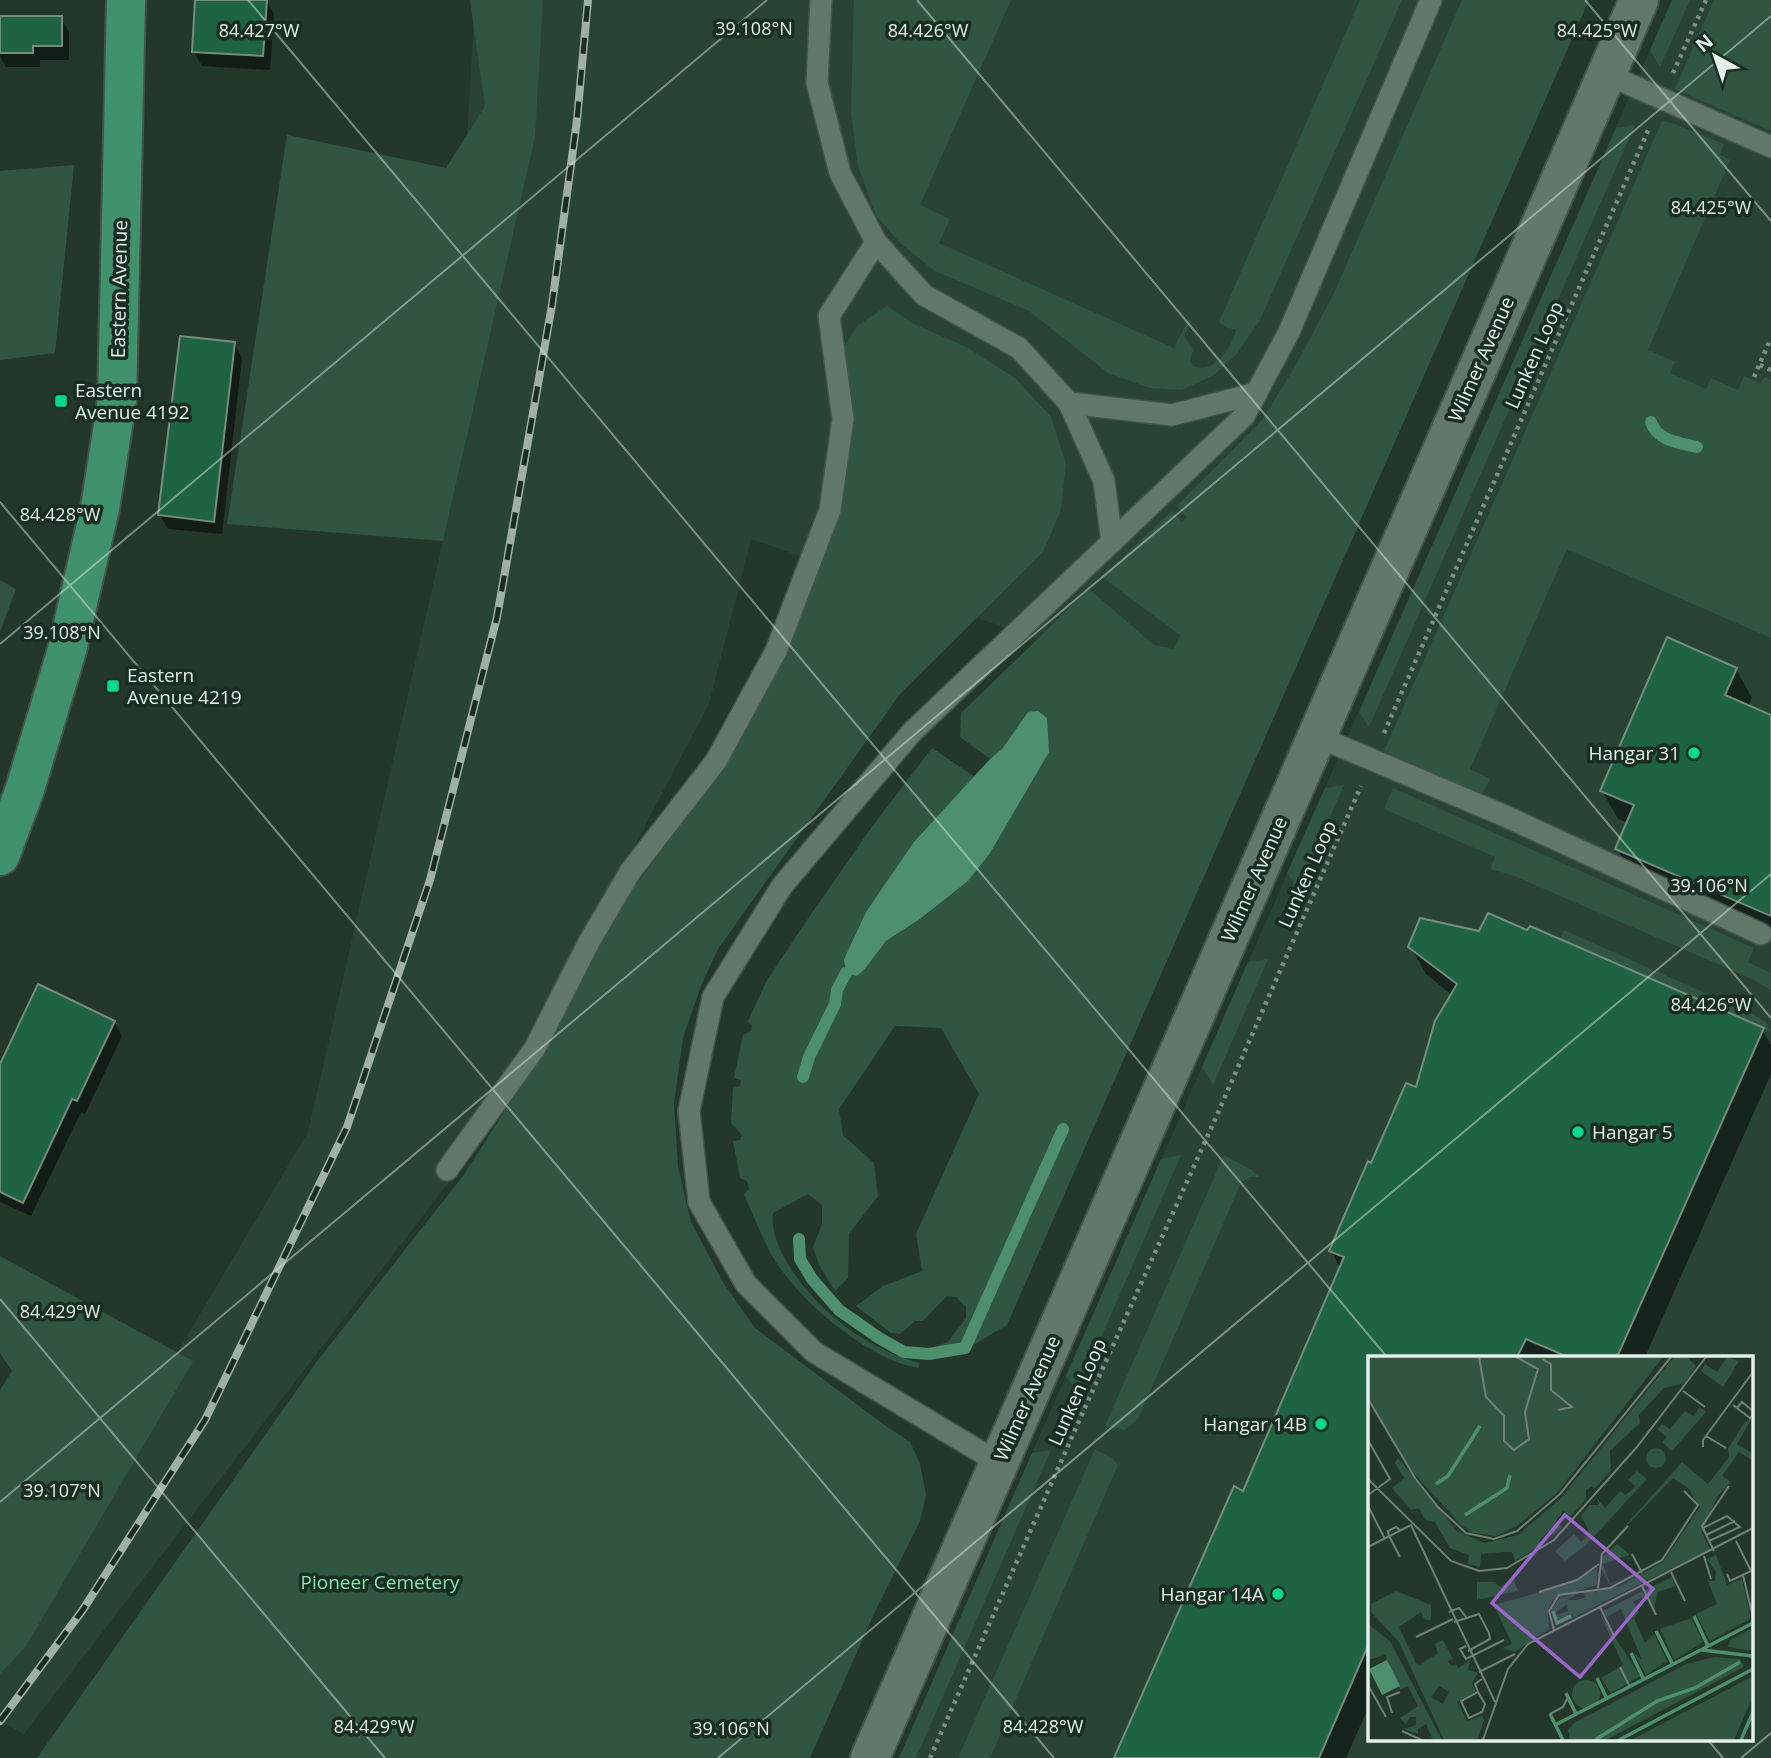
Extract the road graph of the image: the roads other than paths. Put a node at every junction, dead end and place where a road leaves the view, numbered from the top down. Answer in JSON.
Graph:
{"nodes":[{"id":1,"x":126,"y":0,"type":"edge"},
{"id":2,"x":821,"y":0,"type":"edge"},
{"id":3,"x":1432,"y":0,"type":"edge"},
{"id":4,"x":1639,"y":0,"type":"edge"},
{"id":5,"x":1606,"y":74,"type":"junction"},
{"id":6,"x":1771,"y":147,"type":"edge"},
{"id":7,"x":876,"y":242,"type":"junction"},
{"id":8,"x":1257,"y":393,"type":"junction"},
{"id":9,"x":1069,"y":403,"type":"junction"},
{"id":10,"x":1112,"y":542,"type":"junction"},
{"id":11,"x":1316,"y":736,"type":"junction"},
{"id":12,"x":0,"y":856,"type":"edge"},
{"id":13,"x":1760,"y":934,"type":"dead end"},
{"id":14,"x":447,"y":1170,"type":"dead end"},
{"id":15,"x":999,"y":1463,"type":"junction"},
{"id":16,"x":870,"y":1758,"type":"edge"}],
"edges":[{"from":1,"to":12,"type":"main road","name":"Eastern Avenue"},
{"from":2,"to":7,"type":"lane"},
{"from":3,"to":8,"type":"lane"},
{"from":4,"to":5,"type":"street","name":"Wilmer Avenue"},
{"from":5,"to":6,"type":"lane"},
{"from":5,"to":11,"type":"street","name":"Wilmer Avenue"},
{"from":7,"to":9,"type":"lane"},
{"from":7,"to":14,"type":"lane"},
{"from":8,"to":9,"type":"lane"},
{"from":8,"to":10,"type":"lane"},
{"from":9,"to":10,"type":"lane"},
{"from":10,"to":15,"type":"lane"},
{"from":11,"to":13,"type":"lane"},
{"from":11,"to":15,"type":"street","name":"Wilmer Avenue"},
{"from":15,"to":16,"type":"street","name":"Wilmer Avenue"}]}
